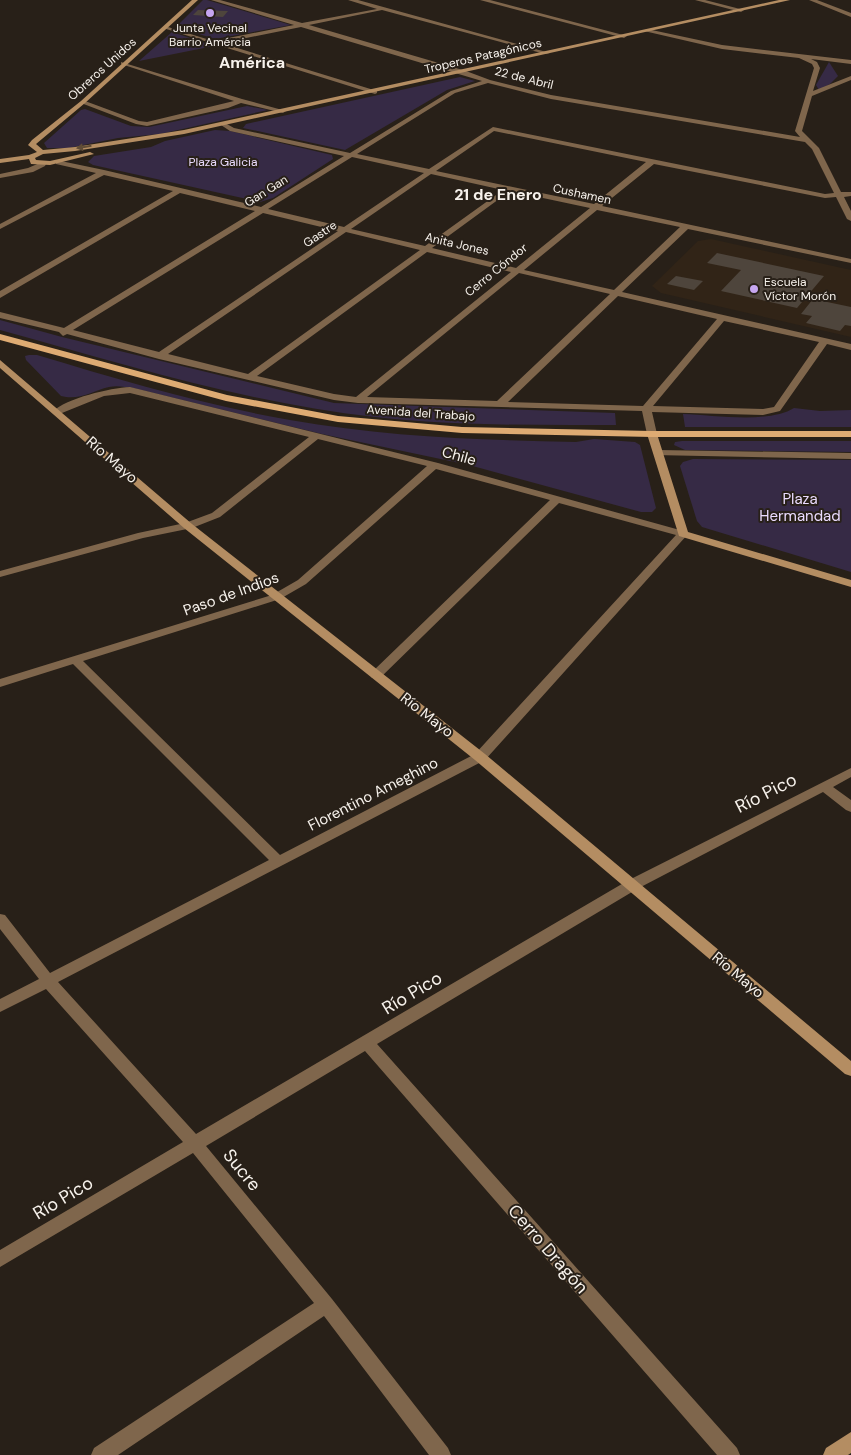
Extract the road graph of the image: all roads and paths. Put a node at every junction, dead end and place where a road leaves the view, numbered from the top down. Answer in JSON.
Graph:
{"nodes":[{"id":1,"x":195,"y":0,"type":"edge"},
{"id":2,"x":214,"y":0,"type":"edge"},
{"id":3,"x":352,"y":0,"type":"edge"},
{"id":4,"x":483,"y":0,"type":"edge"},
{"id":5,"x":510,"y":0,"type":"edge"},
{"id":6,"x":698,"y":0,"type":"edge"},
{"id":7,"x":787,"y":0,"type":"edge"},
{"id":8,"x":812,"y":0,"type":"edge"},
{"id":9,"x":498,"y":4,"type":"junction"},
{"id":10,"x":384,"y":9,"type":"junction"},
{"id":11,"x":741,"y":10,"type":"junction"},
{"id":12,"x":851,"y":14,"type":"edge"},
{"id":13,"x":302,"y":24,"type":"junction"},
{"id":14,"x":166,"y":28,"type":"junction"},
{"id":15,"x":647,"y":31,"type":"junction"},
{"id":16,"x":624,"y":36,"type":"junction"},
{"id":17,"x":214,"y":42,"type":"junction"},
{"id":18,"x":547,"y":52,"type":"junction"},
{"id":19,"x":798,"y":55,"type":"junction"},
{"id":20,"x":840,"y":60,"type":"junction"},
{"id":21,"x":851,"y":62,"type":"edge"},
{"id":22,"x":123,"y":63,"type":"junction"},
{"id":23,"x":841,"y":68,"type":"dead end"},
{"id":24,"x":464,"y":72,"type":"junction"},
{"id":25,"x":848,"y":79,"type":"edge"},
{"id":26,"x":488,"y":81,"type":"junction"},
{"id":27,"x":375,"y":92,"type":"junction"},
{"id":28,"x":807,"y":96,"type":"junction"},
{"id":29,"x":240,"y":101,"type":"junction"},
{"id":30,"x":82,"y":102,"type":"junction"},
{"id":31,"x":283,"y":111,"type":"junction"},
{"id":32,"x":223,"y":124,"type":"junction"},
{"id":33,"x":184,"y":132,"type":"junction"},
{"id":34,"x":806,"y":140,"type":"junction"},
{"id":35,"x":57,"y":151,"type":"junction"},
{"id":36,"x":42,"y":152,"type":"junction"},
{"id":37,"x":348,"y":156,"type":"junction"},
{"id":38,"x":31,"y":157,"type":"junction"},
{"id":39,"x":0,"y":161,"type":"edge"},
{"id":40,"x":60,"y":161,"type":"junction"},
{"id":41,"x":651,"y":162,"type":"junction"},
{"id":42,"x":40,"y":163,"type":"junction"},
{"id":43,"x":0,"y":168,"type":"edge"},
{"id":44,"x":104,"y":172,"type":"junction"},
{"id":45,"x":430,"y":173,"type":"junction"},
{"id":46,"x":0,"y":176,"type":"edge"},
{"id":47,"x":180,"y":190,"type":"junction"},
{"id":48,"x":507,"y":190,"type":"junction"},
{"id":49,"x":851,"y":194,"type":"edge"},
{"id":50,"x":840,"y":196,"type":"junction"},
{"id":51,"x":592,"y":208,"type":"junction"},
{"id":52,"x":261,"y":209,"type":"junction"},
{"id":53,"x":851,"y":219,"type":"edge"},
{"id":54,"x":685,"y":227,"type":"junction"},
{"id":55,"x":0,"y":228,"type":"edge"},
{"id":56,"x":346,"y":230,"type":"junction"},
{"id":57,"x":424,"y":249,"type":"junction"},
{"id":58,"x":851,"y":261,"type":"edge"},
{"id":59,"x":515,"y":270,"type":"junction"},
{"id":60,"x":614,"y":293,"type":"junction"},
{"id":61,"x":0,"y":295,"type":"edge"},
{"id":62,"x":0,"y":315,"type":"edge"},
{"id":63,"x":722,"y":318,"type":"junction"},
{"id":64,"x":63,"y":332,"type":"junction"},
{"id":65,"x":0,"y":336,"type":"edge"},
{"id":66,"x":825,"y":341,"type":"junction"},
{"id":67,"x":851,"y":347,"type":"edge"},
{"id":68,"x":159,"y":356,"type":"junction"},
{"id":69,"x":0,"y":363,"type":"edge"},
{"id":70,"x":250,"y":378,"type":"junction"},
{"id":71,"x":358,"y":400,"type":"junction"},
{"id":72,"x":501,"y":403,"type":"junction"},
{"id":73,"x":646,"y":408,"type":"junction"},
{"id":74,"x":57,"y":412,"type":"junction"},
{"id":75,"x":652,"y":434,"type":"junction"},
{"id":76,"x":851,"y":434,"type":"edge"},
{"id":77,"x":316,"y":436,"type":"junction"},
{"id":78,"x":658,"y":453,"type":"junction"},
{"id":79,"x":851,"y":456,"type":"edge"},
{"id":80,"x":434,"y":465,"type":"junction"},
{"id":81,"x":557,"y":499,"type":"junction"},
{"id":82,"x":188,"y":526,"type":"junction"},
{"id":83,"x":683,"y":534,"type":"junction"},
{"id":84,"x":0,"y":574,"type":"edge"},
{"id":85,"x":851,"y":584,"type":"edge"},
{"id":86,"x":276,"y":597,"type":"junction"},
{"id":87,"x":76,"y":661,"type":"junction"},
{"id":88,"x":376,"y":675,"type":"junction"},
{"id":89,"x":0,"y":683,"type":"edge"},
{"id":90,"x":480,"y":757,"type":"junction"},
{"id":91,"x":851,"y":772,"type":"edge"},
{"id":92,"x":824,"y":786,"type":"junction"},
{"id":93,"x":851,"y":807,"type":"edge"},
{"id":94,"x":278,"y":861,"type":"junction"},
{"id":95,"x":632,"y":885,"type":"junction"},
{"id":96,"x":0,"y":918,"type":"edge"},
{"id":97,"x":49,"y":982,"type":"junction"},
{"id":98,"x":0,"y":1006,"type":"edge"},
{"id":99,"x":366,"y":1043,"type":"junction"},
{"id":100,"x":851,"y":1070,"type":"edge"},
{"id":101,"x":194,"y":1143,"type":"junction"},
{"id":102,"x":0,"y":1259,"type":"edge"},
{"id":103,"x":326,"y":1305,"type":"junction"},
{"id":104,"x":851,"y":1440,"type":"edge"},
{"id":105,"x":100,"y":1455,"type":"edge"},
{"id":106,"x":441,"y":1455,"type":"edge"},
{"id":107,"x":730,"y":1455,"type":"edge"},
{"id":108,"x":833,"y":1455,"type":"edge"}],
"edges":[{"from":1,"to":14,"type":"street","name":"Obreros Unidos"},
{"from":2,"to":13,"type":"street","name":"22 de Abril"},
{"from":3,"to":10,"type":"street"},
{"from":4,"to":9,"type":"street"},
{"from":5,"to":9,"type":"street"},
{"from":6,"to":11,"type":"street"},
{"from":7,"to":11,"type":"street","name":"Troperos Patagónicos"},
{"from":8,"to":12,"type":"street"},
{"from":9,"to":16,"type":"street"},
{"from":10,"to":13,"type":"street"},
{"from":10,"to":18,"type":"street"},
{"from":11,"to":15,"type":"street","name":"Troperos Patagónicos"},
{"from":13,"to":17,"type":"street"},
{"from":13,"to":24,"type":"street","name":"22 de Abril"},
{"from":14,"to":17,"type":"street"},
{"from":14,"to":22,"type":"street","name":"Obreros Unidos"},
{"from":15,"to":16,"type":"street","name":"Troperos Patagónicos"},
{"from":15,"to":19,"type":"street"},
{"from":16,"to":18,"type":"street","name":"Troperos Patagónicos"},
{"from":17,"to":27,"type":"street"},
{"from":18,"to":24,"type":"street","name":"Troperos Patagónicos"},
{"from":19,"to":20,"type":"street"},
{"from":19,"to":28,"type":"street"},
{"from":20,"to":21,"type":"street"},
{"from":20,"to":23,"type":"street"},
{"from":22,"to":29,"type":"street"},
{"from":22,"to":30,"type":"street","name":"Obreros Unidos"},
{"from":24,"to":26,"type":"street","name":"22 de Abril"},
{"from":24,"to":27,"type":"street","name":"Troperos Patagónicos"},
{"from":25,"to":28,"type":"street"},
{"from":26,"to":34,"type":"street","name":"22 de Abril"},
{"from":26,"to":37,"type":"street","name":"Gan Gan"},
{"from":27,"to":31,"type":"street","name":"Troperos Patagónicos"},
{"from":28,"to":34,"type":"street"},
{"from":29,"to":30,"type":"street"},
{"from":29,"to":31,"type":"street"},
{"from":30,"to":36,"type":"street","name":"Obreros Unidos"},
{"from":31,"to":32,"type":"street","name":"Troperos Patagónicos"},
{"from":32,"to":33,"type":"street","name":"Troperos Patagónicos"},
{"from":32,"to":37,"type":"street","name":"Cushamen"},
{"from":33,"to":35,"type":"street","name":"Troperos Patagónicos","one_way":true},
{"from":33,"to":40,"type":"street","name":"Troperos Patagónicos"},
{"from":34,"to":50,"type":"street"},
{"from":35,"to":36,"type":"street","name":"Troperos Patagónicos"},
{"from":35,"to":40,"type":"street"},
{"from":36,"to":38,"type":"street","name":"Troperos Patagónicos"},
{"from":37,"to":45,"type":"street","name":"Cushamen"},
{"from":37,"to":52,"type":"street","name":"Gan Gan"},
{"from":38,"to":39,"type":"street","name":"Troperos Patagónicos"},
{"from":38,"to":42,"type":"street"},
{"from":40,"to":42,"type":"street","name":"Troperos Patagónicos"},
{"from":40,"to":44,"type":"street","name":"Anita Jones"},
{"from":41,"to":45,"type":"street","name":"Gastre"},
{"from":41,"to":50,"type":"street"},
{"from":41,"to":51,"type":"street","name":"Cerro Cóndor"},
{"from":42,"to":43,"type":"street","name":"Troperos Patagónicos"},
{"from":42,"to":46,"type":"street"},
{"from":44,"to":47,"type":"street","name":"Anita Jones"},
{"from":44,"to":55,"type":"street"},
{"from":45,"to":48,"type":"street","name":"Cushamen"},
{"from":45,"to":56,"type":"street","name":"Gastre"},
{"from":47,"to":52,"type":"street","name":"Anita Jones"},
{"from":47,"to":61,"type":"street"},
{"from":48,"to":51,"type":"street","name":"Cushamen"},
{"from":48,"to":57,"type":"street"},
{"from":49,"to":50,"type":"street"},
{"from":50,"to":53,"type":"street"},
{"from":51,"to":54,"type":"street","name":"Cushamen"},
{"from":51,"to":59,"type":"street","name":"Cerro Cóndor"},
{"from":52,"to":56,"type":"street","name":"Anita Jones"},
{"from":52,"to":64,"type":"street","name":"Gan Gan"},
{"from":54,"to":58,"type":"street","name":"Cushamen"},
{"from":54,"to":60,"type":"street"},
{"from":56,"to":57,"type":"street","name":"Anita Jones"},
{"from":56,"to":68,"type":"street","name":"Gastre"},
{"from":57,"to":59,"type":"street","name":"Anita Jones"},
{"from":57,"to":70,"type":"street"},
{"from":59,"to":60,"type":"street","name":"Anita Jones"},
{"from":59,"to":71,"type":"street","name":"Cerro Cóndor"},
{"from":60,"to":63,"type":"street","name":"Anita Jones"},
{"from":60,"to":72,"type":"street"},
{"from":62,"to":64,"type":"street","name":"Avenida del Trabajo"},
{"from":63,"to":66,"type":"street","name":"Anita Jones"},
{"from":63,"to":73,"type":"street"},
{"from":64,"to":68,"type":"street","name":"Avenida del Trabajo"},
{"from":65,"to":75,"type":"main road","name":"Avenida del Trabajo"},
{"from":66,"to":67,"type":"street","name":"Anita Jones"},
{"from":66,"to":73,"type":"street","name":"Avenida del Trabajo"},
{"from":68,"to":70,"type":"street","name":"Avenida del Trabajo"},
{"from":69,"to":74,"type":"street","name":"Río Mayo"},
{"from":70,"to":71,"type":"street","name":"Avenida del Trabajo"},
{"from":71,"to":72,"type":"street","name":"Avenida del Trabajo"},
{"from":72,"to":73,"type":"street","name":"Avenida del Trabajo"},
{"from":73,"to":75,"type":"street"},
{"from":74,"to":77,"type":"street","name":"Chile"},
{"from":74,"to":82,"type":"street","name":"Río Mayo"},
{"from":75,"to":76,"type":"main road","name":"Avenida del Trabajo"},
{"from":75,"to":78,"type":"street"},
{"from":77,"to":80,"type":"street","name":"Chile"},
{"from":77,"to":82,"type":"street"},
{"from":78,"to":79,"type":"street"},
{"from":78,"to":83,"type":"street"},
{"from":80,"to":81,"type":"street","name":"Chile"},
{"from":80,"to":86,"type":"street","name":"Paso de Indios"},
{"from":81,"to":83,"type":"street","name":"Chile"},
{"from":81,"to":88,"type":"street"},
{"from":82,"to":84,"type":"street"},
{"from":82,"to":86,"type":"street","name":"Río Mayo"},
{"from":83,"to":85,"type":"street","name":"Chile"},
{"from":83,"to":90,"type":"street","name":"Florentino Ameghino"},
{"from":86,"to":87,"type":"street","name":"Paso de Indios"},
{"from":86,"to":88,"type":"street","name":"Río Mayo"},
{"from":87,"to":89,"type":"street","name":"Paso de Indios"},
{"from":87,"to":94,"type":"street"},
{"from":88,"to":90,"type":"street","name":"Río Mayo"},
{"from":90,"to":94,"type":"street","name":"Florentino Ameghino"},
{"from":90,"to":95,"type":"street","name":"Río Mayo"},
{"from":91,"to":92,"type":"street","name":"Río Pico"},
{"from":92,"to":93,"type":"street"},
{"from":92,"to":95,"type":"street","name":"Río Pico"},
{"from":94,"to":97,"type":"street","name":"Florentino Ameghino"},
{"from":95,"to":99,"type":"street","name":"Río Pico"},
{"from":95,"to":100,"type":"street","name":"Río Mayo"},
{"from":96,"to":97,"type":"street","name":"Sucre"},
{"from":97,"to":98,"type":"street","name":"Florentino Ameghino"},
{"from":97,"to":101,"type":"street","name":"Sucre"},
{"from":99,"to":101,"type":"street","name":"Río Pico"},
{"from":99,"to":107,"type":"street","name":"Cerro Dragón"},
{"from":101,"to":102,"type":"street","name":"Río Pico"},
{"from":101,"to":103,"type":"street","name":"Sucre"},
{"from":103,"to":105,"type":"street"},
{"from":103,"to":106,"type":"street","name":"Sucre"},
{"from":104,"to":108,"type":"street"}]}
